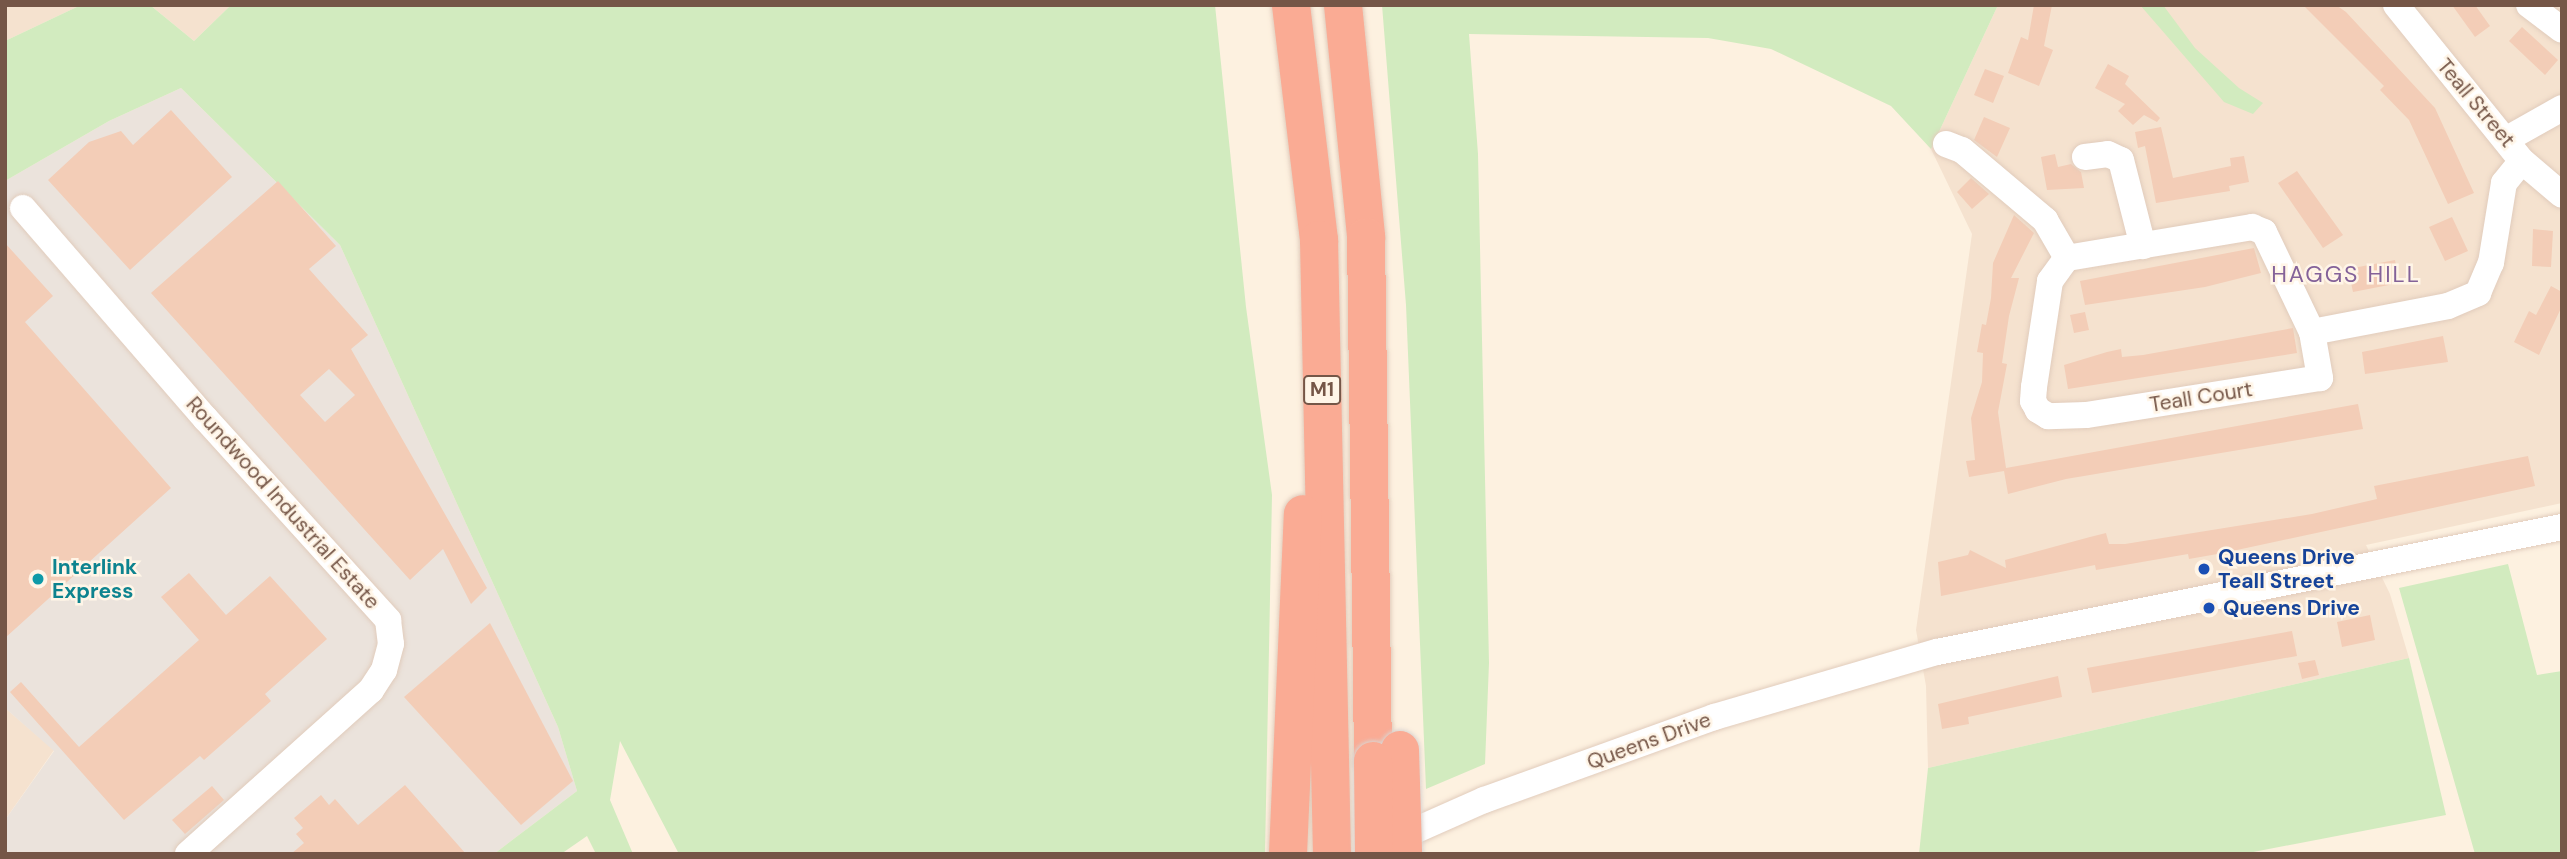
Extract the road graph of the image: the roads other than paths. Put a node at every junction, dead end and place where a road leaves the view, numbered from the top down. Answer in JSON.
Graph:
{"nodes":[{"id":1,"x":1291,"y":5,"type":"edge"},
{"id":2,"x":1343,"y":5,"type":"edge"},
{"id":3,"x":2396,"y":5,"type":"edge"},
{"id":4,"x":2529,"y":5,"type":"edge"},
{"id":5,"x":2562,"y":30,"type":"edge"},
{"id":6,"x":2562,"y":108,"type":"edge"},
{"id":7,"x":1946,"y":144,"type":"dead end"},
{"id":8,"x":2515,"y":150,"type":"junction"},
{"id":9,"x":2085,"y":156,"type":"dead end"},
{"id":10,"x":2562,"y":195,"type":"edge"},
{"id":11,"x":23,"y":208,"type":"dead end"},
{"id":12,"x":1319,"y":240,"type":"junction"},
{"id":13,"x":2143,"y":246,"type":"junction"},
{"id":14,"x":2067,"y":258,"type":"junction"},
{"id":15,"x":2312,"y":332,"type":"junction"},
{"id":16,"x":2562,"y":527,"type":"edge"},
{"id":17,"x":1386,"y":756,"type":"junction"},
{"id":18,"x":188,"y":854,"type":"edge"},
{"id":19,"x":1288,"y":854,"type":"edge"},
{"id":20,"x":1332,"y":854,"type":"edge"},
{"id":21,"x":1362,"y":854,"type":"edge"},
{"id":22,"x":1374,"y":854,"type":"edge"},
{"id":23,"x":1404,"y":854,"type":"edge"}],
"edges":[{"from":1,"to":12,"type":"highway","number":"M1"},
{"from":2,"to":17,"type":"highway","number":"M1"},
{"from":3,"to":8,"type":"street","name":"Teall Street"},
{"from":4,"to":5,"type":"street"},
{"from":6,"to":8,"type":"street"},
{"from":7,"to":14,"type":"street"},
{"from":8,"to":10,"type":"street","name":"Teall Street"},
{"from":8,"to":15,"type":"street"},
{"from":9,"to":13,"type":"street"},
{"from":11,"to":18,"type":"street","name":"Roundwood Industrial Estate"},
{"from":12,"to":19,"type":"highway"},
{"from":12,"to":20,"type":"highway","number":"M1"},
{"from":13,"to":14,"type":"street","name":"Teall Court"},
{"from":13,"to":15,"type":"street","name":"Teall Court"},
{"from":14,"to":15,"type":"street","name":"Teall Court"},
{"from":16,"to":21,"type":"street","name":"Queens Drive"},
{"from":17,"to":22,"type":"highway","number":"M1","bridge":true},
{"from":17,"to":23,"type":"highway","bridge":true}]}
